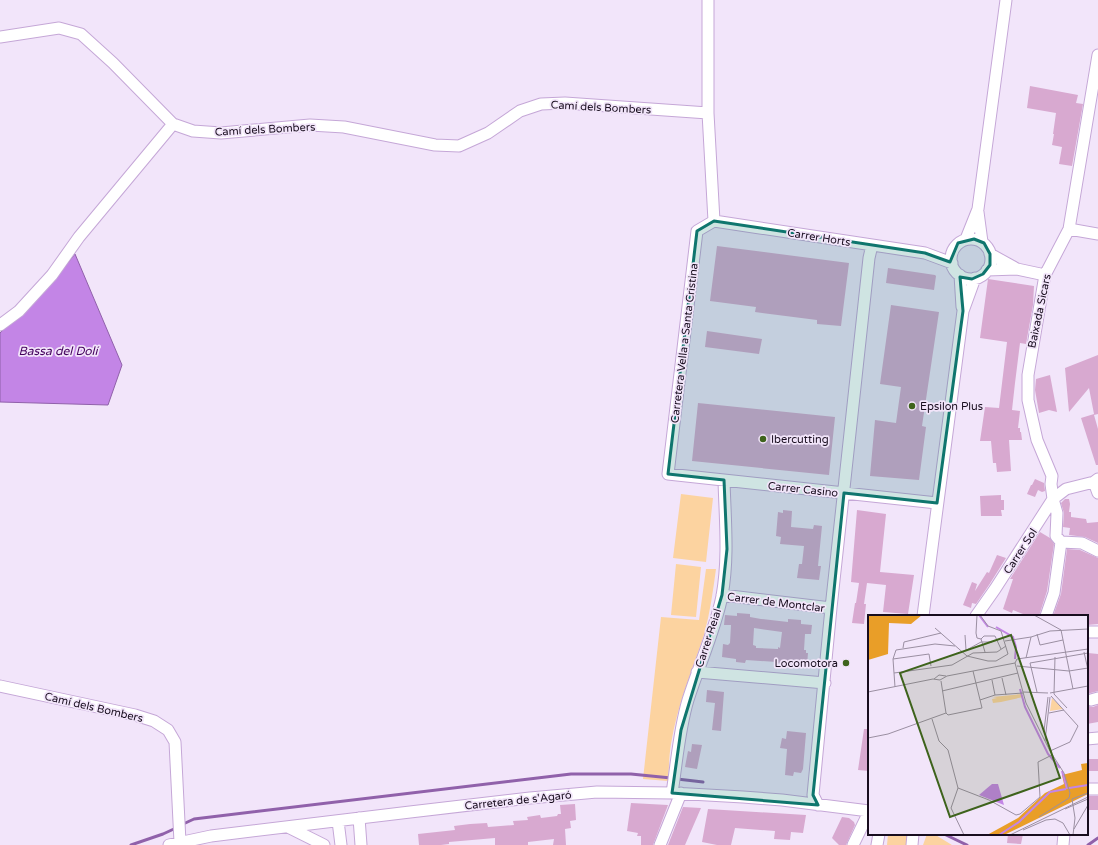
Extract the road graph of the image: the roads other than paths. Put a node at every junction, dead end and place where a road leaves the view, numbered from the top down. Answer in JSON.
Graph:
{"nodes":[{"id":1,"x":708,"y":0,"type":"edge"},
{"id":2,"x":1006,"y":0,"type":"edge"},
{"id":3,"x":0,"y":37,"type":"edge"},
{"id":4,"x":1098,"y":55,"type":"edge"},
{"id":5,"x":708,"y":113,"type":"junction"},
{"id":6,"x":173,"y":124,"type":"junction"},
{"id":7,"x":978,"y":209,"type":"junction"},
{"id":8,"x":714,"y":221,"type":"junction"},
{"id":9,"x":1069,"y":229,"type":"junction"},
{"id":10,"x":1098,"y":234,"type":"edge"},
{"id":11,"x":966,"y":240,"type":"junction"},
{"id":12,"x":982,"y":242,"type":"junction"},
{"id":13,"x":872,"y":245,"type":"junction"},
{"id":14,"x":953,"y":250,"type":"junction"},
{"id":15,"x":925,"y":253,"type":"junction"},
{"id":16,"x":990,"y":254,"type":"junction"},
{"id":17,"x":952,"y":263,"type":"junction"},
{"id":18,"x":1017,"y":269,"type":"junction"},
{"id":19,"x":987,"y":270,"type":"junction"},
{"id":20,"x":960,"y":275,"type":"junction"},
{"id":21,"x":1045,"y":275,"type":"junction"},
{"id":22,"x":975,"y":278,"type":"junction"},
{"id":23,"x":963,"y":311,"type":"junction"},
{"id":24,"x":0,"y":325,"type":"edge"},
{"id":25,"x":668,"y":474,"type":"joint"},
{"id":26,"x":1052,"y":476,"type":"junction"},
{"id":27,"x":724,"y":480,"type":"junction"},
{"id":28,"x":1096,"y":481,"type":"edge"},
{"id":29,"x":1066,"y":488,"type":"junction"},
{"id":30,"x":844,"y":493,"type":"junction"},
{"id":31,"x":1098,"y":493,"type":"edge"},
{"id":32,"x":1053,"y":498,"type":"junction"},
{"id":33,"x":937,"y":503,"type":"junction"},
{"id":34,"x":1061,"y":542,"type":"junction"},
{"id":35,"x":1098,"y":551,"type":"edge"},
{"id":36,"x":722,"y":596,"type":"junction"},
{"id":37,"x":831,"y":608,"type":"junction"},
{"id":38,"x":923,"y":615,"type":"edge"},
{"id":39,"x":977,"y":615,"type":"edge"},
{"id":40,"x":1046,"y":615,"type":"edge"},
{"id":41,"x":697,"y":672,"type":"junction"},
{"id":42,"x":825,"y":683,"type":"junction"},
{"id":43,"x":0,"y":686,"type":"edge"},
{"id":44,"x":1098,"y":738,"type":"edge"},
{"id":45,"x":1088,"y":739,"type":"edge"},
{"id":46,"x":676,"y":790,"type":"junction"},
{"id":47,"x":818,"y":805,"type":"junction"},
{"id":48,"x":868,"y":815,"type":"edge"},
{"id":49,"x":360,"y":818,"type":"junction"},
{"id":50,"x":338,"y":821,"type":"junction"},
{"id":51,"x":288,"y":827,"type":"junction"},
{"id":52,"x":879,"y":835,"type":"edge"},
{"id":53,"x":913,"y":835,"type":"edge"},
{"id":54,"x":1064,"y":835,"type":"edge"},
{"id":55,"x":180,"y":839,"type":"junction"},
{"id":56,"x":211,"y":840,"type":"edge"},
{"id":57,"x":169,"y":845,"type":"edge"},
{"id":58,"x":324,"y":845,"type":"edge"},
{"id":59,"x":341,"y":845,"type":"edge"},
{"id":60,"x":361,"y":845,"type":"edge"},
{"id":61,"x":660,"y":845,"type":"edge"},
{"id":62,"x":853,"y":845,"type":"edge"},
{"id":63,"x":877,"y":845,"type":"edge"},
{"id":64,"x":912,"y":845,"type":"edge"},
{"id":65,"x":1063,"y":845,"type":"edge"}],
"edges":[{"from":1,"to":5,"type":"street"},
{"from":2,"to":7,"type":"street"},
{"from":3,"to":6,"type":"street"},
{"from":4,"to":9,"type":"street","name":"Baixada Sicars"},
{"from":5,"to":6,"type":"street","name":"Camí dels Bombers"},
{"from":5,"to":8,"type":"street"},
{"from":6,"to":24,"type":"street"},
{"from":7,"to":11,"type":"street"},
{"from":7,"to":12,"type":"street"},
{"from":8,"to":13,"type":"street","name":"Carrer Horts"},
{"from":8,"to":25,"type":"street","name":"Carretera Vella a Santa Cristina"},
{"from":9,"to":10,"type":"street"},
{"from":9,"to":21,"type":"street","name":"Baixada Sicars"},
{"from":11,"to":12,"type":"street"},
{"from":11,"to":14,"type":"street"},
{"from":12,"to":16,"type":"street"},
{"from":13,"to":15,"type":"street","name":"Carrer Horts"},
{"from":13,"to":30,"type":"street"},
{"from":14,"to":15,"type":"street","name":"Carrer Horts"},
{"from":14,"to":17,"type":"street"},
{"from":15,"to":17,"type":"street","name":"Carrer Horts"},
{"from":16,"to":18,"type":"street"},
{"from":16,"to":19,"type":"street"},
{"from":17,"to":20,"type":"street"},
{"from":18,"to":19,"type":"street"},
{"from":18,"to":21,"type":"street"},
{"from":19,"to":22,"type":"street"},
{"from":20,"to":22,"type":"street"},
{"from":20,"to":23,"type":"street"},
{"from":21,"to":26,"type":"street","name":"Baixada Sicars"},
{"from":22,"to":23,"type":"street"},
{"from":23,"to":33,"type":"street"},
{"from":25,"to":27,"type":"street","name":"Carrer Casino"},
{"from":26,"to":29,"type":"street"},
{"from":26,"to":32,"type":"street","name":"Baixada Sicars"},
{"from":27,"to":30,"type":"street","name":"Carrer Casino"},
{"from":27,"to":36,"type":"street","name":"Carrer Reial"},
{"from":28,"to":29,"type":"street"},
{"from":28,"to":31,"type":"street"},
{"from":29,"to":32,"type":"street","name":"Carrer Sol"},
{"from":30,"to":33,"type":"street","name":"Carrer Casino"},
{"from":30,"to":37,"type":"street"},
{"from":32,"to":34,"type":"street","name":"Baixada Sicars"},
{"from":32,"to":39,"type":"street","name":"Carrer Sol"},
{"from":33,"to":38,"type":"street"},
{"from":34,"to":35,"type":"street"},
{"from":34,"to":40,"type":"street"},
{"from":36,"to":37,"type":"street","name":"Carrer de Montclar"},
{"from":36,"to":41,"type":"street","name":"Carrer Reial"},
{"from":37,"to":42,"type":"street"},
{"from":41,"to":42,"type":"street"},
{"from":41,"to":46,"type":"street","name":"Carrer Reial"},
{"from":42,"to":47,"type":"street"},
{"from":43,"to":55,"type":"street","name":"Camí dels Bombers"},
{"from":44,"to":45,"type":"street"},
{"from":46,"to":47,"type":"street","name":"Carretera de s'Agaró"},
{"from":46,"to":49,"type":"street","name":"Carretera de s'Agaró"},
{"from":46,"to":61,"type":"street","name":"Carrer Reial"},
{"from":47,"to":48,"type":"street","name":"Carretera de s'Agaró"},
{"from":48,"to":62,"type":"street"},
{"from":49,"to":50,"type":"street","name":"Carretera de s'Agaró"},
{"from":49,"to":60,"type":"street"},
{"from":50,"to":51,"type":"street","name":"Carretera de s'Agaró"},
{"from":50,"to":59,"type":"street"},
{"from":51,"to":56,"type":"street","name":"Carretera de s'Agaró"},
{"from":51,"to":58,"type":"street"},
{"from":52,"to":63,"type":"street"},
{"from":53,"to":64,"type":"street"},
{"from":54,"to":65,"type":"street"},
{"from":55,"to":56,"type":"street","name":"Carretera de s'Agaró"},
{"from":55,"to":57,"type":"street","name":"Carretera de s'Agaró"}]}
